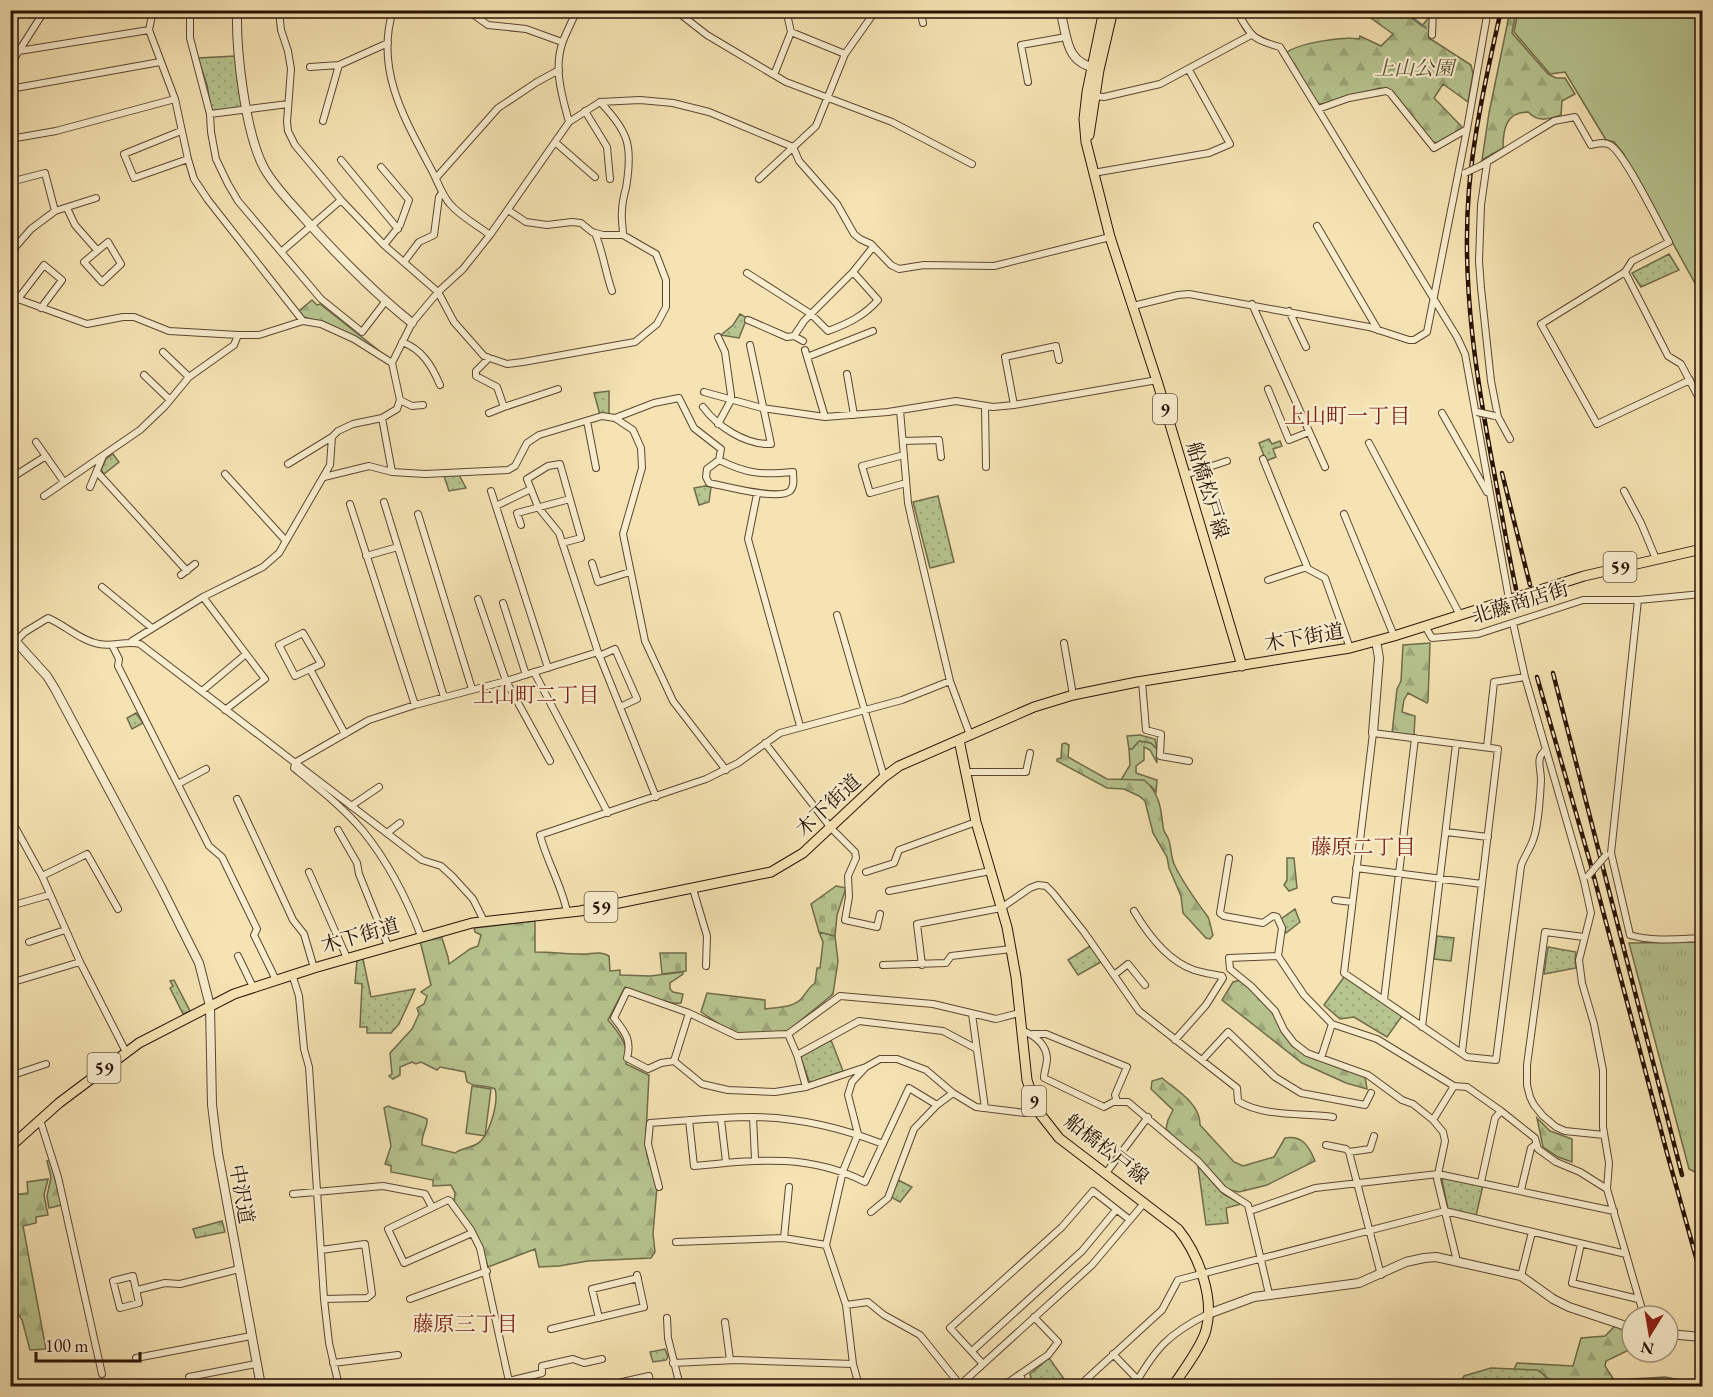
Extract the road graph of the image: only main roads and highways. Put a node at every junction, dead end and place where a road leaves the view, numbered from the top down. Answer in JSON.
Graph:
{"nodes":[{"id":1,"x":1104,"y":10,"type":"edge"},
{"id":2,"x":1113,"y":10,"type":"edge"},
{"id":3,"x":1095,"y":69,"type":"junction"},
{"id":4,"x":1088,"y":152,"type":"junction"},
{"id":5,"x":1702,"y":549,"type":"edge"},
{"id":6,"x":1242,"y":666,"type":"junction"},
{"id":7,"x":958,"y":740,"type":"junction"},
{"id":8,"x":10,"y":1147,"type":"edge"},
{"id":9,"x":1173,"y":1386,"type":"edge"}],
"edges":[{"from":1,"to":3,"type":"main road","name":"船橋松戸線","number":"9"},
{"from":2,"to":3,"type":"main road","name":"船橋松戸線","number":"9"},
{"from":3,"to":4,"type":"main road","name":"船橋松戸線","number":"9"},
{"from":3,"to":4,"type":"main road","name":"船橋松戸線","number":"9"},
{"from":4,"to":6,"type":"main road","name":"船橋松戸線","number":"9"},
{"from":5,"to":6,"type":"main road","name":"木下街道","number":"59"},
{"from":6,"to":7,"type":"main road","name":"木下街道"},
{"from":7,"to":8,"type":"main road","name":"木下街道","number":"59"},
{"from":7,"to":9,"type":"main road","name":"船橋松戸線","number":"9"}]}
